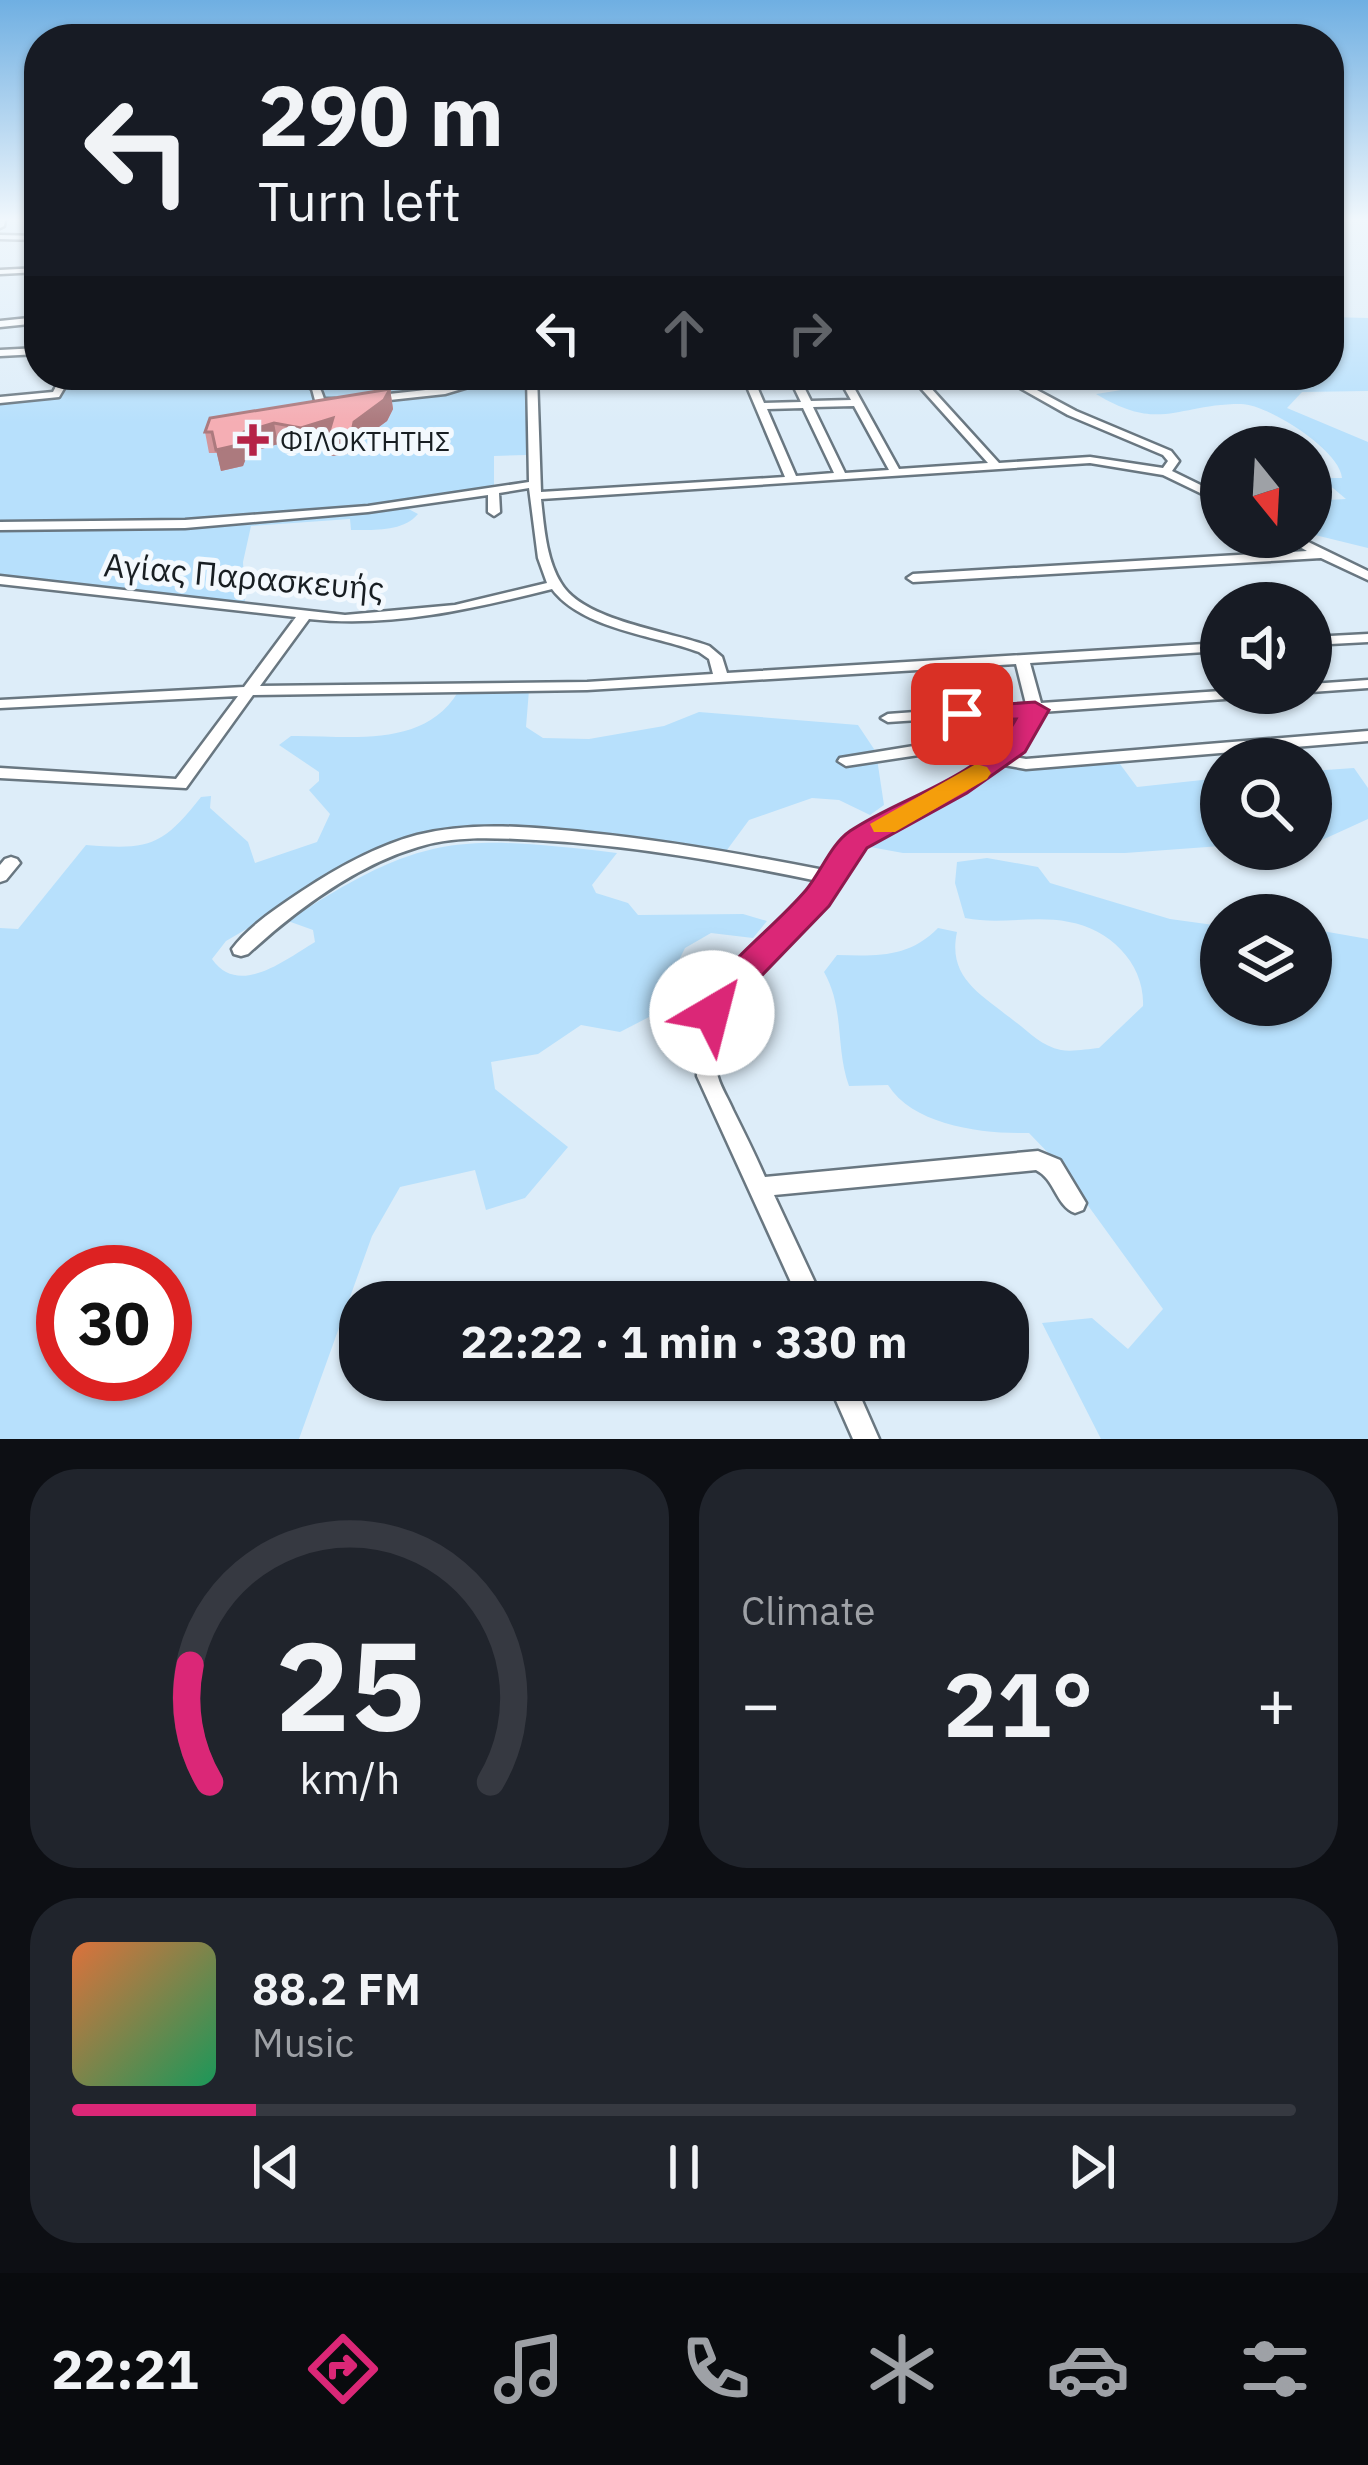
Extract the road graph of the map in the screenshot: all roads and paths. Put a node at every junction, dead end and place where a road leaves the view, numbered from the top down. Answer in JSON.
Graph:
{"nodes":[{"id":1,"x":59,"y":390,"type":"edge"},
{"id":2,"x":313,"y":390,"type":"edge"},
{"id":3,"x":442,"y":390,"type":"edge"},
{"id":4,"x":533,"y":390,"type":"edge"},
{"id":5,"x":753,"y":390,"type":"edge"},
{"id":6,"x":800,"y":390,"type":"edge"},
{"id":7,"x":850,"y":390,"type":"edge"},
{"id":8,"x":928,"y":390,"type":"edge"},
{"id":9,"x":1030,"y":390,"type":"edge"},
{"id":10,"x":0,"y":400,"type":"edge"},
{"id":11,"x":858,"y":404,"type":"junction"},
{"id":12,"x":808,"y":405,"type":"junction"},
{"id":13,"x":760,"y":406,"type":"junction"},
{"id":14,"x":996,"y":466,"type":"junction"},
{"id":15,"x":1166,"y":472,"type":"junction"},
{"id":16,"x":896,"y":473,"type":"junction"},
{"id":17,"x":841,"y":476,"type":"junction"},
{"id":18,"x":792,"y":479,"type":"junction"},
{"id":19,"x":493,"y":488,"type":"junction"},
{"id":20,"x":1200,"y":489,"type":"edge"},
{"id":21,"x":536,"y":490,"type":"junction"},
{"id":22,"x":494,"y":512,"type":"dead end"},
{"id":23,"x":0,"y":526,"type":"edge"},
{"id":24,"x":1253,"y":558,"type":"edge"},
{"id":25,"x":1330,"y":558,"type":"edge"},
{"id":26,"x":1368,"y":576,"type":"edge"},
{"id":27,"x":913,"y":578,"type":"dead end"},
{"id":28,"x":0,"y":580,"type":"edge"},
{"id":29,"x":553,"y":585,"type":"junction"},
{"id":30,"x":305,"y":615,"type":"junction"},
{"id":31,"x":1368,"y":638,"type":"edge"},
{"id":32,"x":1332,"y":639,"type":"edge"},
{"id":33,"x":1200,"y":648,"type":"edge"},
{"id":34,"x":1022,"y":661,"type":"junction"},
{"id":35,"x":722,"y":678,"type":"junction"},
{"id":36,"x":1368,"y":684,"type":"edge"},
{"id":37,"x":1332,"y":687,"type":"edge"},
{"id":38,"x":246,"y":691,"type":"junction"},
{"id":39,"x":1200,"y":697,"type":"edge"},
{"id":40,"x":0,"y":704,"type":"edge"},
{"id":41,"x":1035,"y":710,"type":"junction"},
{"id":42,"x":888,"y":718,"type":"dead end"},
{"id":43,"x":1368,"y":736,"type":"edge"},
{"id":44,"x":998,"y":759,"type":"junction"},
{"id":45,"x":846,"y":761,"type":"dead end"},
{"id":46,"x":0,"y":772,"type":"edge"},
{"id":47,"x":827,"y":878,"type":"junction"},
{"id":48,"x":241,"y":949,"type":"dead end"},
{"id":49,"x":760,"y":1187,"type":"junction"},
{"id":50,"x":1076,"y":1203,"type":"dead end"},
{"id":51,"x":803,"y":1281,"type":"edge"},
{"id":52,"x":850,"y":1401,"type":"edge"},
{"id":53,"x":866,"y":1439,"type":"edge"}],
"edges":[{"from":1,"to":10,"type":"street"},
{"from":2,"to":3,"type":"street"},
{"from":4,"to":21,"type":"street"},
{"from":5,"to":13,"type":"street"},
{"from":6,"to":12,"type":"street"},
{"from":7,"to":11,"type":"street"},
{"from":8,"to":14,"type":"street"},
{"from":9,"to":15,"type":"street"},
{"from":11,"to":12,"type":"street"},
{"from":11,"to":16,"type":"street"},
{"from":12,"to":13,"type":"street"},
{"from":12,"to":17,"type":"street"},
{"from":13,"to":18,"type":"street"},
{"from":14,"to":15,"type":"street"},
{"from":14,"to":16,"type":"street"},
{"from":15,"to":20,"type":"street"},
{"from":16,"to":17,"type":"street"},
{"from":17,"to":18,"type":"street"},
{"from":18,"to":21,"type":"street"},
{"from":19,"to":21,"type":"street"},
{"from":19,"to":22,"type":"street"},
{"from":19,"to":23,"type":"street"},
{"from":21,"to":29,"type":"street"},
{"from":24,"to":27,"type":"street"},
{"from":25,"to":26,"type":"street"},
{"from":28,"to":30,"type":"street","name":"Αγίας Παρασκευής"},
{"from":29,"to":30,"type":"street","name":"Αγίας Παρασκευής"},
{"from":29,"to":35,"type":"street"},
{"from":30,"to":38,"type":"street"},
{"from":31,"to":32,"type":"street"},
{"from":33,"to":34,"type":"street"},
{"from":34,"to":35,"type":"street"},
{"from":34,"to":41,"type":"street"},
{"from":35,"to":38,"type":"street"},
{"from":36,"to":37,"type":"street"},
{"from":38,"to":40,"type":"street"},
{"from":38,"to":46,"type":"street"},
{"from":39,"to":41,"type":"street"},
{"from":41,"to":42,"type":"street"},
{"from":41,"to":44,"type":"street"},
{"from":43,"to":44,"type":"street"},
{"from":44,"to":45,"type":"street"},
{"from":44,"to":47,"type":"street"},
{"from":47,"to":48,"type":"street"},
{"from":47,"to":49,"type":"street"},
{"from":49,"to":50,"type":"street"},
{"from":49,"to":51,"type":"street"},
{"from":52,"to":53,"type":"street"}]}
